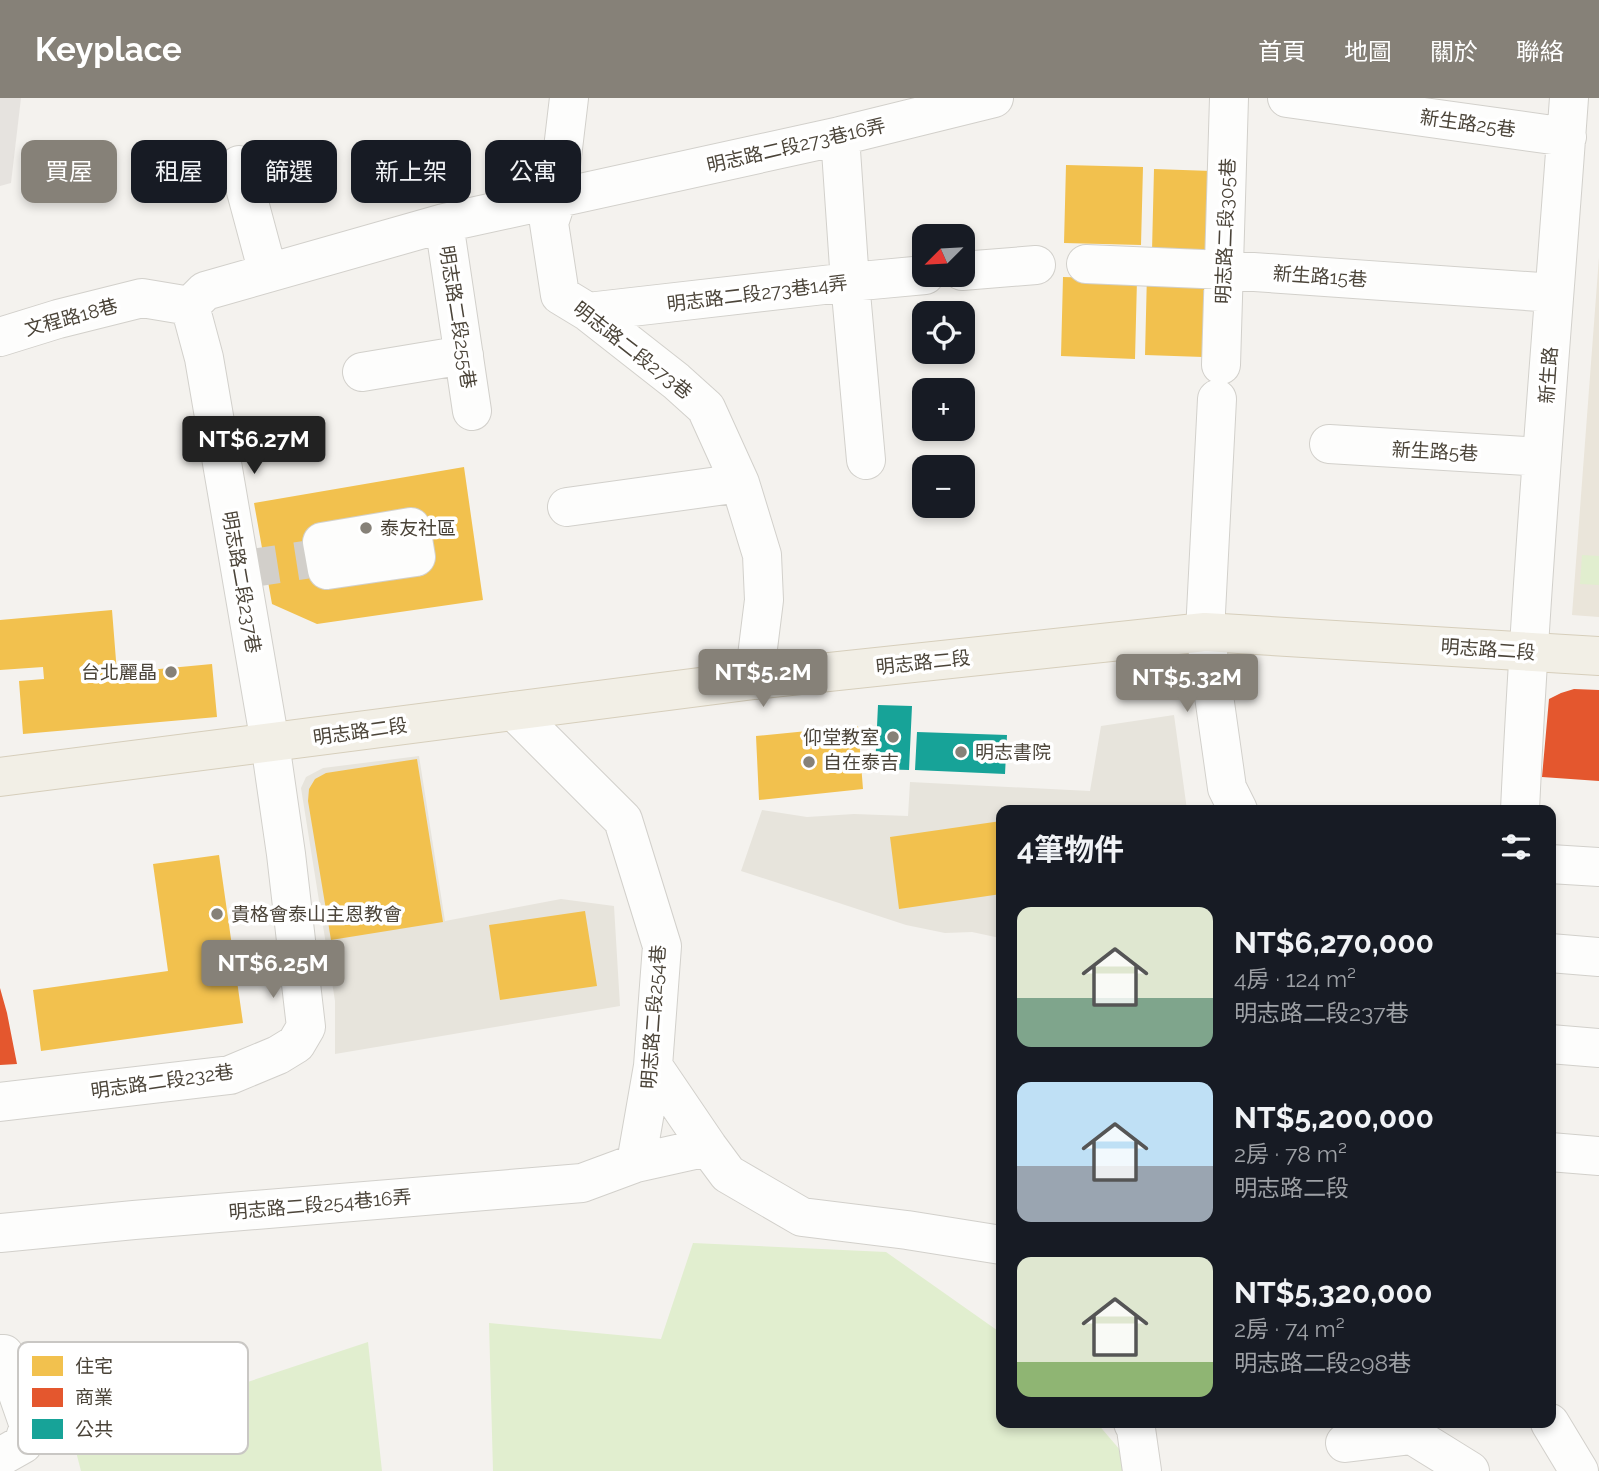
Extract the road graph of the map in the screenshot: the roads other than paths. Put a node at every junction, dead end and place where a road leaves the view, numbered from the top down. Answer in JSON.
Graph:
{"nodes":[{"id":1,"x":569,"y":98,"type":"edge"},
{"id":2,"x":994,"y":98,"type":"edge"},
{"id":3,"x":1229,"y":98,"type":"edge"},
{"id":4,"x":1287,"y":98,"type":"edge"},
{"id":5,"x":1569,"y":98,"type":"edge"},
{"id":6,"x":840,"y":136,"type":"junction"},
{"id":7,"x":1567,"y":137,"type":"junction"},
{"id":8,"x":564,"y":140,"type":"edge"},
{"id":9,"x":239,"y":165,"type":"dead end"},
{"id":10,"x":581,"y":194,"type":"edge"},
{"id":11,"x":538,"y":203,"type":"edge"},
{"id":12,"x":556,"y":203,"type":"edge"},
{"id":13,"x":444,"y":223,"type":"junction"},
{"id":14,"x":1086,"y":264,"type":"dead end"},
{"id":15,"x":1036,"y":265,"type":"dead end"},
{"id":16,"x":975,"y":270,"type":"edge"},
{"id":17,"x":1225,"y":270,"type":"junction"},
{"id":18,"x":268,"y":273,"type":"junction"},
{"id":19,"x":912,"y":276,"type":"edge"},
{"id":20,"x":850,"y":282,"type":"junction"},
{"id":21,"x":1554,"y":293,"type":"junction"},
{"id":22,"x":190,"y":306,"type":"junction"},
{"id":23,"x":588,"y":313,"type":"junction"},
{"id":24,"x":0,"y":337,"type":"edge"},
{"id":25,"x":464,"y":355,"type":"junction"},
{"id":26,"x":362,"y":372,"type":"dead end"},
{"id":27,"x":472,"y":411,"type":"dead end"},
{"id":28,"x":1329,"y":444,"type":"dead end"},
{"id":29,"x":1542,"y":457,"type":"junction"},
{"id":30,"x":866,"y":460,"type":"dead end"},
{"id":31,"x":740,"y":483,"type":"junction"},
{"id":32,"x":567,"y":507,"type":"dead end"},
{"id":33,"x":1205,"y":632,"type":"junction"},
{"id":34,"x":1528,"y":652,"type":"junction"},
{"id":35,"x":1599,"y":656,"type":"edge"},
{"id":36,"x":754,"y":680,"type":"junction"},
{"id":37,"x":514,"y":711,"type":"junction"},
{"id":38,"x":270,"y":743,"type":"junction"},
{"id":39,"x":0,"y":776,"type":"edge"},
{"id":40,"x":1232,"y":799,"type":"edge"},
{"id":41,"x":1520,"y":805,"type":"edge"},
{"id":42,"x":1556,"y":864,"type":"edge"},
{"id":43,"x":1599,"y":867,"type":"edge"},
{"id":44,"x":1556,"y":953,"type":"edge"},
{"id":45,"x":1599,"y":957,"type":"edge"},
{"id":46,"x":1556,"y":1045,"type":"edge"},
{"id":47,"x":1599,"y":1048,"type":"edge"},
{"id":48,"x":653,"y":1066,"type":"junction"},
{"id":49,"x":0,"y":1102,"type":"edge"},
{"id":50,"x":708,"y":1147,"type":"junction"},
{"id":51,"x":1556,"y":1152,"type":"edge"},
{"id":52,"x":1599,"y":1156,"type":"edge"},
{"id":53,"x":636,"y":1163,"type":"junction"},
{"id":54,"x":0,"y":1233,"type":"edge"},
{"id":55,"x":996,"y":1244,"type":"edge"},
{"id":56,"x":0,"y":1354,"type":"edge"},
{"id":57,"x":18,"y":1394,"type":"edge"},
{"id":58,"x":1136,"y":1428,"type":"edge"},
{"id":59,"x":1553,"y":1428,"type":"edge"},
{"id":60,"x":1345,"y":1443,"type":"dead end"},
{"id":61,"x":18,"y":1447,"type":"edge"},
{"id":62,"x":0,"y":1457,"type":"edge"},
{"id":63,"x":1599,"y":1460,"type":"edge"},
{"id":64,"x":1142,"y":1471,"type":"edge"},
{"id":65,"x":1470,"y":1471,"type":"edge"},
{"id":66,"x":1572,"y":1471,"type":"edge"},
{"id":67,"x":1579,"y":1471,"type":"edge"}],
"edges":[{"from":1,"to":8,"type":"street","name":"明志路二段273巷"},
{"from":2,"to":6,"type":"street","name":"明志路二段273巷16弄"},
{"from":3,"to":17,"type":"street","name":"明志路二段305巷"},
{"from":4,"to":7,"type":"street","name":"新生路25巷"},
{"from":5,"to":7,"type":"street","name":"新生路"},
{"from":6,"to":10,"type":"street","name":"明志路二段273巷16弄"},
{"from":6,"to":20,"type":"street"},
{"from":7,"to":21,"type":"street","name":"新生路"},
{"from":9,"to":18,"type":"street"},
{"from":11,"to":13,"type":"street","name":"明志路二段273巷16弄"},
{"from":12,"to":23,"type":"street","name":"明志路二段273巷"},
{"from":13,"to":18,"type":"street","name":"明志路二段273巷16弄"},
{"from":13,"to":25,"type":"street","name":"明志路二段255巷"},
{"from":14,"to":17,"type":"street","name":"新生路15巷"},
{"from":15,"to":16,"type":"street"},
{"from":17,"to":21,"type":"street","name":"新生路15巷"},
{"from":17,"to":33,"type":"street","name":"明志路二段305巷"},
{"from":18,"to":22,"type":"street","name":"明志路二段273巷16弄"},
{"from":19,"to":20,"type":"street","name":"明志路二段273巷14弄"},
{"from":20,"to":23,"type":"street","name":"明志路二段273巷14弄"},
{"from":20,"to":30,"type":"street"},
{"from":21,"to":29,"type":"street","name":"新生路"},
{"from":22,"to":24,"type":"street","name":"文程路18巷"},
{"from":22,"to":38,"type":"street","name":"明志路二段237巷"},
{"from":23,"to":31,"type":"street","name":"明志路二段273巷"},
{"from":25,"to":26,"type":"street"},
{"from":25,"to":27,"type":"street","name":"明志路二段255巷"},
{"from":28,"to":29,"type":"street","name":"新生路5巷"},
{"from":29,"to":34,"type":"street","name":"新生路"},
{"from":31,"to":32,"type":"street"},
{"from":31,"to":36,"type":"street","name":"明志路二段273巷"},
{"from":33,"to":34,"type":"main road","name":"明志路二段"},
{"from":33,"to":36,"type":"main road","name":"明志路二段"},
{"from":33,"to":40,"type":"street","name":"明志路二段305巷"},
{"from":34,"to":35,"type":"main road","name":"明志路二段"},
{"from":34,"to":41,"type":"street","name":"新生路"},
{"from":36,"to":37,"type":"main road","name":"明志路二段"},
{"from":37,"to":38,"type":"main road","name":"明志路二段"},
{"from":37,"to":48,"type":"street","name":"明志路二段254巷"},
{"from":38,"to":39,"type":"main road","name":"明志路二段"},
{"from":38,"to":49,"type":"street","name":"明志路二段232巷"},
{"from":42,"to":43,"type":"street"},
{"from":44,"to":45,"type":"street"},
{"from":46,"to":47,"type":"street"},
{"from":48,"to":50,"type":"street"},
{"from":48,"to":53,"type":"street","name":"明志路二段254巷"},
{"from":50,"to":53,"type":"street","name":"明志路二段254巷16弄"},
{"from":50,"to":55,"type":"street"},
{"from":51,"to":52,"type":"street"},
{"from":53,"to":54,"type":"street","name":"明志路二段254巷16弄"},
{"from":56,"to":57,"type":"street"},
{"from":58,"to":64,"type":"street"},
{"from":59,"to":67,"type":"street"},
{"from":60,"to":65,"type":"street"},
{"from":61,"to":62,"type":"street"},
{"from":63,"to":67,"type":"street"},
{"from":66,"to":67,"type":"street"}]}
